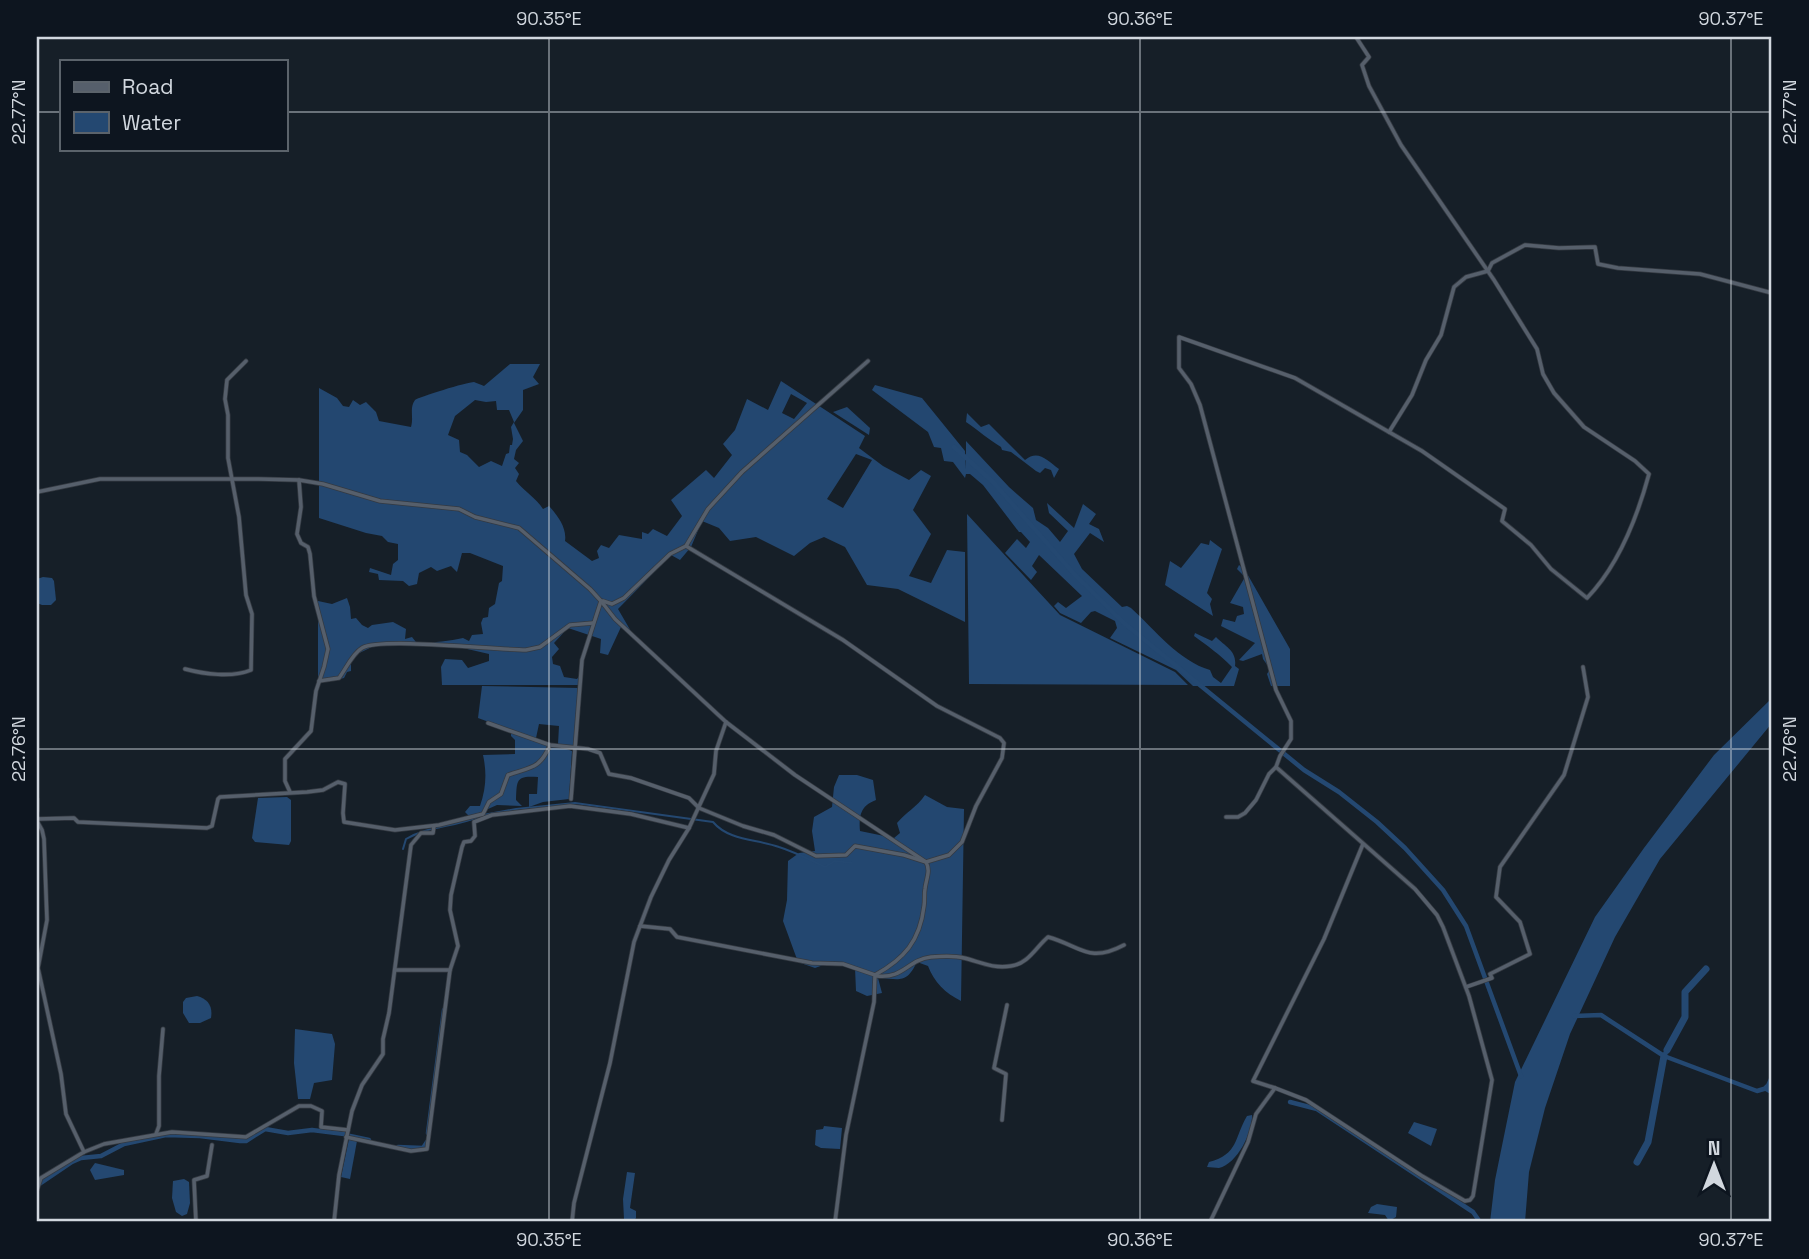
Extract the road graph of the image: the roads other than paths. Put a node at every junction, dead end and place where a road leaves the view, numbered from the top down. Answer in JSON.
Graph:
{"nodes":[{"id":1,"x":1356,"y":37,"type":"edge"},
{"id":2,"x":1488,"y":271,"type":"junction"},
{"id":3,"x":1772,"y":293,"type":"edge"},
{"id":4,"x":246,"y":361,"type":"dead end"},
{"id":5,"x":868,"y":361,"type":"dead end"},
{"id":6,"x":1388,"y":432,"type":"junction"},
{"id":7,"x":231,"y":478,"type":"junction"},
{"id":8,"x":299,"y":480,"type":"junction"},
{"id":9,"x":37,"y":492,"type":"edge"},
{"id":10,"x":686,"y":546,"type":"junction"},
{"id":11,"x":601,"y":601,"type":"junction"},
{"id":12,"x":593,"y":623,"type":"junction"},
{"id":13,"x":1583,"y":667,"type":"dead end"},
{"id":14,"x":185,"y":669,"type":"dead end"},
{"id":15,"x":319,"y":681,"type":"junction"},
{"id":16,"x":726,"y":722,"type":"junction"},
{"id":17,"x":488,"y":723,"type":"dead end"},
{"id":18,"x":550,"y":745,"type":"junction"},
{"id":19,"x":575,"y":748,"type":"junction"},
{"id":20,"x":1276,"y":767,"type":"junction"},
{"id":21,"x":291,"y":792,"type":"junction"},
{"id":22,"x":37,"y":799,"type":"edge"},
{"id":23,"x":571,"y":799,"type":"dead end"},
{"id":24,"x":699,"y":808,"type":"junction"},
{"id":25,"x":37,"y":811,"type":"edge"},
{"id":26,"x":1226,"y":817,"type":"dead end"},
{"id":27,"x":37,"y":820,"type":"edge"},
{"id":28,"x":434,"y":825,"type":"junction"},
{"id":29,"x":689,"y":828,"type":"junction"},
{"id":30,"x":1363,"y":843,"type":"junction"},
{"id":31,"x":926,"y":862,"type":"junction"},
{"id":32,"x":640,"y":926,"type":"junction"},
{"id":33,"x":1124,"y":945,"type":"dead end"},
{"id":34,"x":395,"y":970,"type":"junction"},
{"id":35,"x":450,"y":970,"type":"junction"},
{"id":36,"x":875,"y":975,"type":"junction"},
{"id":37,"x":1466,"y":987,"type":"junction"},
{"id":38,"x":1006,"y":1005,"type":"dead end"},
{"id":39,"x":163,"y":1029,"type":"dead end"},
{"id":40,"x":1275,"y":1088,"type":"junction"},
{"id":41,"x":1002,"y":1120,"type":"dead end"},
{"id":42,"x":348,"y":1130,"type":"junction"},
{"id":43,"x":156,"y":1134,"type":"junction"},
{"id":44,"x":346,"y":1137,"type":"junction"},
{"id":45,"x":212,"y":1145,"type":"dead end"},
{"id":46,"x":84,"y":1152,"type":"junction"},
{"id":47,"x":37,"y":1189,"type":"edge"},
{"id":48,"x":196,"y":1222,"type":"edge"},
{"id":49,"x":334,"y":1222,"type":"edge"},
{"id":50,"x":572,"y":1222,"type":"edge"},
{"id":51,"x":835,"y":1222,"type":"edge"},
{"id":52,"x":1210,"y":1222,"type":"edge"}],
"edges":[{"from":1,"to":2,"type":"street"},
{"from":2,"to":3,"type":"street"},
{"from":2,"to":6,"type":"street"},
{"from":2,"to":6,"type":"street"},
{"from":4,"to":7,"type":"street"},
{"from":5,"to":10,"type":"street"},
{"from":6,"to":20,"type":"street"},
{"from":7,"to":8,"type":"street"},
{"from":7,"to":9,"type":"street"},
{"from":7,"to":14,"type":"street"},
{"from":8,"to":11,"type":"street"},
{"from":8,"to":15,"type":"street"},
{"from":10,"to":11,"type":"street"},
{"from":10,"to":31,"type":"street"},
{"from":11,"to":12,"type":"street"},
{"from":11,"to":16,"type":"street"},
{"from":12,"to":15,"type":"street"},
{"from":12,"to":19,"type":"street"},
{"from":13,"to":37,"type":"street"},
{"from":15,"to":21,"type":"street"},
{"from":16,"to":24,"type":"street"},
{"from":16,"to":31,"type":"street"},
{"from":17,"to":18,"type":"street"},
{"from":18,"to":19,"type":"street"},
{"from":18,"to":28,"type":"street"},
{"from":19,"to":23,"type":"street"},
{"from":19,"to":24,"type":"street"},
{"from":20,"to":26,"type":"street"},
{"from":20,"to":30,"type":"street"},
{"from":21,"to":27,"type":"street"},
{"from":21,"to":28,"type":"street"},
{"from":22,"to":25,"type":"street"},
{"from":24,"to":29,"type":"street"},
{"from":24,"to":31,"type":"street"},
{"from":27,"to":46,"type":"street"},
{"from":28,"to":34,"type":"street"},
{"from":29,"to":32,"type":"street"},
{"from":29,"to":35,"type":"street"},
{"from":30,"to":37,"type":"street"},
{"from":30,"to":40,"type":"street"},
{"from":31,"to":36,"type":"street"},
{"from":32,"to":36,"type":"street"},
{"from":32,"to":50,"type":"street"},
{"from":33,"to":36,"type":"street"},
{"from":34,"to":35,"type":"street"},
{"from":34,"to":42,"type":"street"},
{"from":35,"to":44,"type":"street"},
{"from":36,"to":51,"type":"street"},
{"from":37,"to":40,"type":"street"},
{"from":38,"to":41,"type":"street"},
{"from":39,"to":43,"type":"street"},
{"from":40,"to":52,"type":"street"},
{"from":42,"to":43,"type":"street"},
{"from":42,"to":44,"type":"street"},
{"from":43,"to":46,"type":"street"},
{"from":44,"to":49,"type":"street"},
{"from":45,"to":48,"type":"street"},
{"from":46,"to":47,"type":"street"}]}
